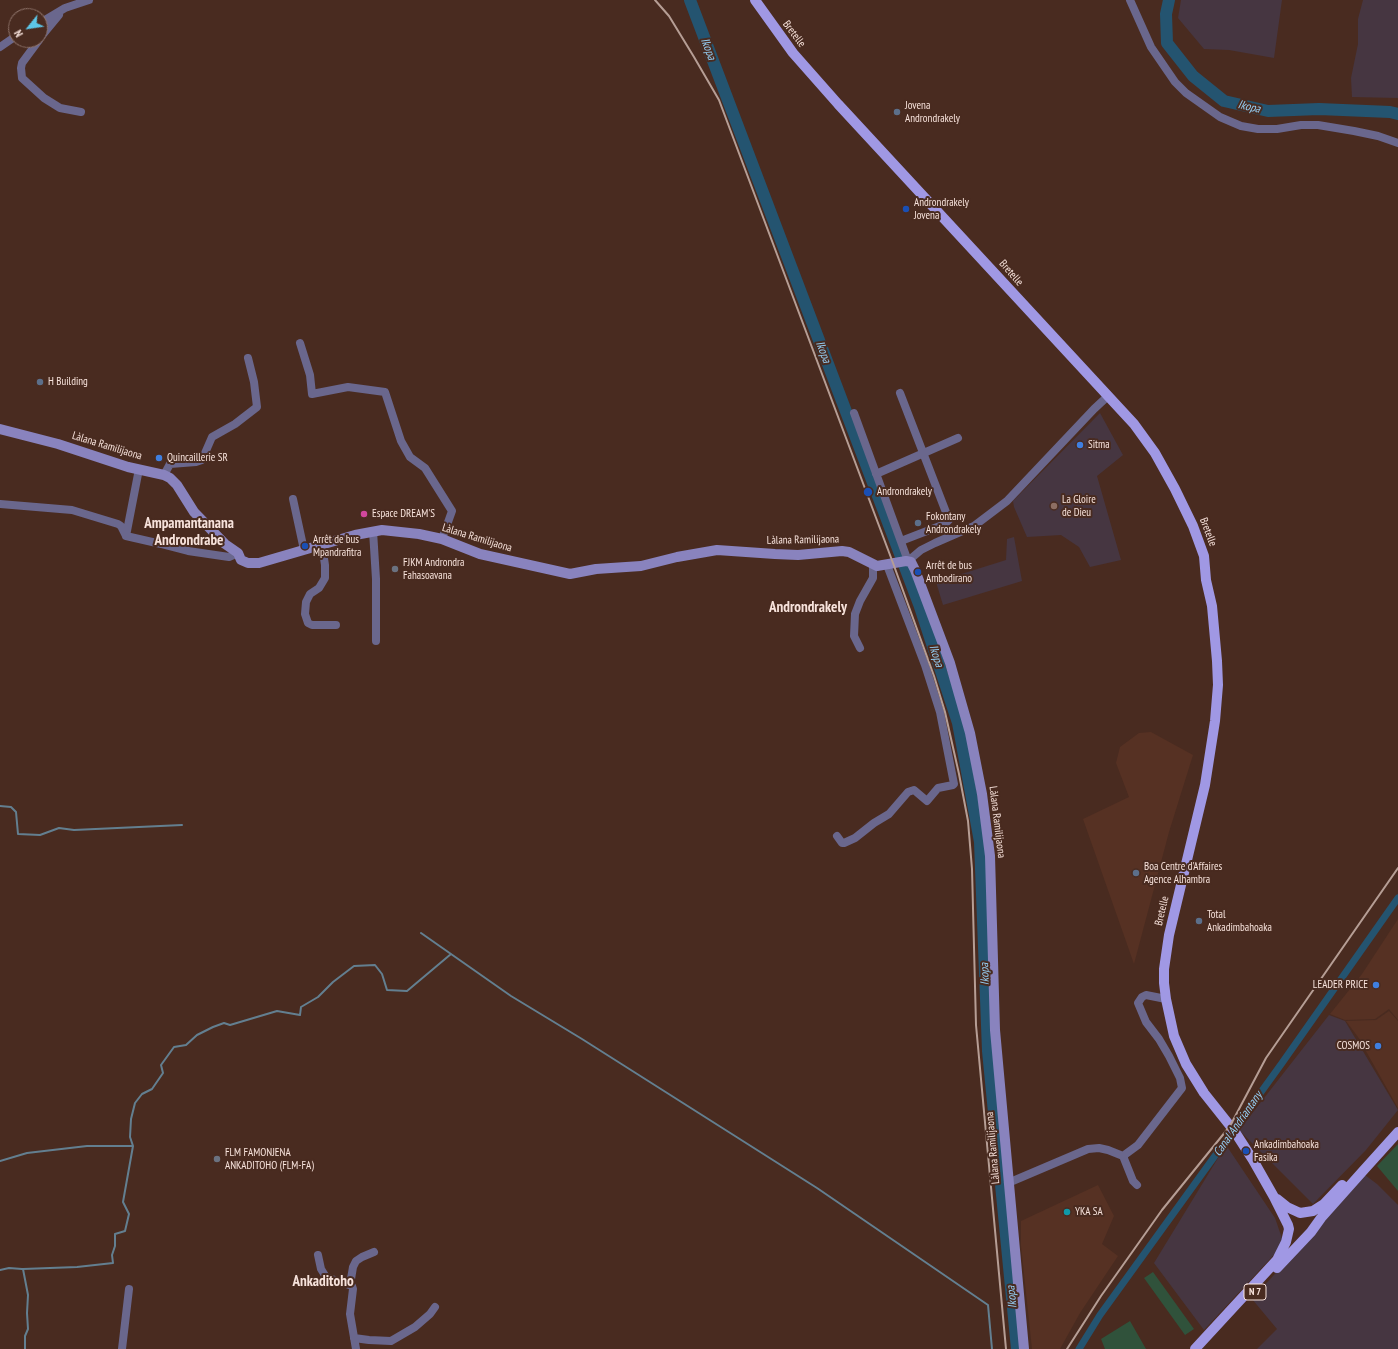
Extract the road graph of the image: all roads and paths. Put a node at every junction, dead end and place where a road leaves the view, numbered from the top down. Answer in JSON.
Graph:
{"nodes":[{"id":1,"x":89,"y":0,"type":"edge"},
{"id":2,"x":755,"y":0,"type":"edge"},
{"id":3,"x":1130,"y":0,"type":"edge"},
{"id":4,"x":65,"y":8,"type":"junction"},
{"id":5,"x":48,"y":18,"type":"edge"},
{"id":6,"x":48,"y":28,"type":"edge"},
{"id":7,"x":33,"y":48,"type":"edge"},
{"id":8,"x":81,"y":112,"type":"dead end"},
{"id":9,"x":1398,"y":143,"type":"edge"},
{"id":10,"x":300,"y":343,"type":"dead end"},
{"id":11,"x":248,"y":358,"type":"dead end"},
{"id":12,"x":900,"y":393,"type":"dead end"},
{"id":13,"x":1108,"y":396,"type":"junction"},
{"id":14,"x":854,"y":413,"type":"dead end"},
{"id":15,"x":0,"y":429,"type":"edge"},
{"id":16,"x":958,"y":438,"type":"dead end"},
{"id":17,"x":923,"y":453,"type":"junction"},
{"id":18,"x":139,"y":469,"type":"junction"},
{"id":19,"x":876,"y":474,"type":"junction"},
{"id":20,"x":164,"y":475,"type":"junction"},
{"id":21,"x":293,"y":499,"type":"dead end"},
{"id":22,"x":0,"y":504,"type":"edge"},
{"id":23,"x":374,"y":531,"type":"junction"},
{"id":24,"x":126,"y":536,"type":"junction"},
{"id":25,"x":442,"y":539,"type":"junction"},
{"id":26,"x":901,"y":541,"type":"junction"},
{"id":27,"x":322,"y":544,"type":"junction"},
{"id":28,"x":304,"y":550,"type":"junction"},
{"id":29,"x":238,"y":553,"type":"junction"},
{"id":30,"x":899,"y":562,"type":"junction"},
{"id":31,"x":872,"y":564,"type":"junction"},
{"id":32,"x":336,"y":625,"type":"dead end"},
{"id":33,"x":376,"y":641,"type":"dead end"},
{"id":34,"x":860,"y":648,"type":"dead end"},
{"id":35,"x":837,"y":836,"type":"dead end"},
{"id":36,"x":1166,"y":999,"type":"junction"},
{"id":37,"x":1398,"y":1125,"type":"edge"},
{"id":38,"x":1398,"y":1132,"type":"edge"},
{"id":39,"x":1123,"y":1156,"type":"junction"},
{"id":40,"x":1008,"y":1183,"type":"junction"},
{"id":41,"x":1137,"y":1185,"type":"dead end"},
{"id":42,"x":1274,"y":1197,"type":"junction"},
{"id":43,"x":1302,"y":1213,"type":"junction"},
{"id":44,"x":1288,"y":1227,"type":"junction"},
{"id":45,"x":1310,"y":1233,"type":"junction"},
{"id":46,"x":374,"y":1252,"type":"dead end"},
{"id":47,"x":318,"y":1255,"type":"dead end"},
{"id":48,"x":350,"y":1285,"type":"junction"},
{"id":49,"x":129,"y":1289,"type":"dead end"},
{"id":50,"x":435,"y":1307,"type":"dead end"},
{"id":51,"x":354,"y":1338,"type":"junction"},
{"id":52,"x":122,"y":1349,"type":"edge"},
{"id":53,"x":356,"y":1349,"type":"edge"},
{"id":54,"x":1024,"y":1349,"type":"edge"},
{"id":55,"x":1195,"y":1349,"type":"edge"},
{"id":56,"x":1202,"y":1349,"type":"edge"}],
"edges":[{"from":1,"to":4,"type":"street"},
{"from":2,"to":13,"type":"main road","name":"Bretelle"},
{"from":3,"to":9,"type":"street"},
{"from":4,"to":5,"type":"street"},
{"from":4,"to":6,"type":"street"},
{"from":7,"to":8,"type":"street"},
{"from":10,"to":25,"type":"street"},
{"from":11,"to":20,"type":"street"},
{"from":12,"to":17,"type":"street"},
{"from":13,"to":30,"type":"street"},
{"from":13,"to":36,"type":"main road","name":"Bretelle"},
{"from":14,"to":19,"type":"street"},
{"from":15,"to":18,"type":"street","name":"Làlana Ramilijaona"},
{"from":16,"to":17,"type":"street"},
{"from":17,"to":19,"type":"street"},
{"from":17,"to":26,"type":"street"},
{"from":18,"to":20,"type":"street","name":"Làlana Ramilijaona"},
{"from":18,"to":24,"type":"street"},
{"from":19,"to":26,"type":"street"},
{"from":20,"to":29,"type":"street","name":"Làlana Ramilijaona"},
{"from":21,"to":28,"type":"street"},
{"from":22,"to":24,"type":"street"},
{"from":23,"to":25,"type":"street","name":"Làlana Ramilijaona"},
{"from":23,"to":27,"type":"street","name":"Làlana Ramilijaona"},
{"from":23,"to":33,"type":"street"},
{"from":24,"to":29,"type":"street"},
{"from":25,"to":31,"type":"street","name":"Làlana Ramilijaona"},
{"from":26,"to":30,"type":"street"},
{"from":27,"to":28,"type":"street","name":"Làlana Ramilijaona"},
{"from":27,"to":32,"type":"street"},
{"from":28,"to":29,"type":"street","name":"Làlana Ramilijaona"},
{"from":30,"to":31,"type":"street","name":"Làlana Ramilijaona"},
{"from":30,"to":35,"type":"street"},
{"from":30,"to":40,"type":"street","name":"Làlana Ramilijaona"},
{"from":31,"to":34,"type":"street"},
{"from":36,"to":39,"type":"street"},
{"from":36,"to":42,"type":"main road","name":"Bretelle"},
{"from":37,"to":43,"type":"main road"},
{"from":38,"to":45,"type":"main road","number":"N 7"},
{"from":39,"to":40,"type":"street"},
{"from":39,"to":41,"type":"street"},
{"from":40,"to":54,"type":"street","name":"Làlana Ramilijaona"},
{"from":42,"to":43,"type":"main road"},
{"from":42,"to":44,"type":"main road","name":"Bretelle"},
{"from":43,"to":44,"type":"main road"},
{"from":43,"to":45,"type":"main road"},
{"from":44,"to":45,"type":"main road"},
{"from":44,"to":55,"type":"main road","number":"N 7"},
{"from":45,"to":56,"type":"main road","number":"N 7"},
{"from":46,"to":48,"type":"street"},
{"from":47,"to":48,"type":"street"},
{"from":48,"to":51,"type":"street"},
{"from":49,"to":52,"type":"street"},
{"from":50,"to":51,"type":"street"},
{"from":51,"to":53,"type":"street"}]}
